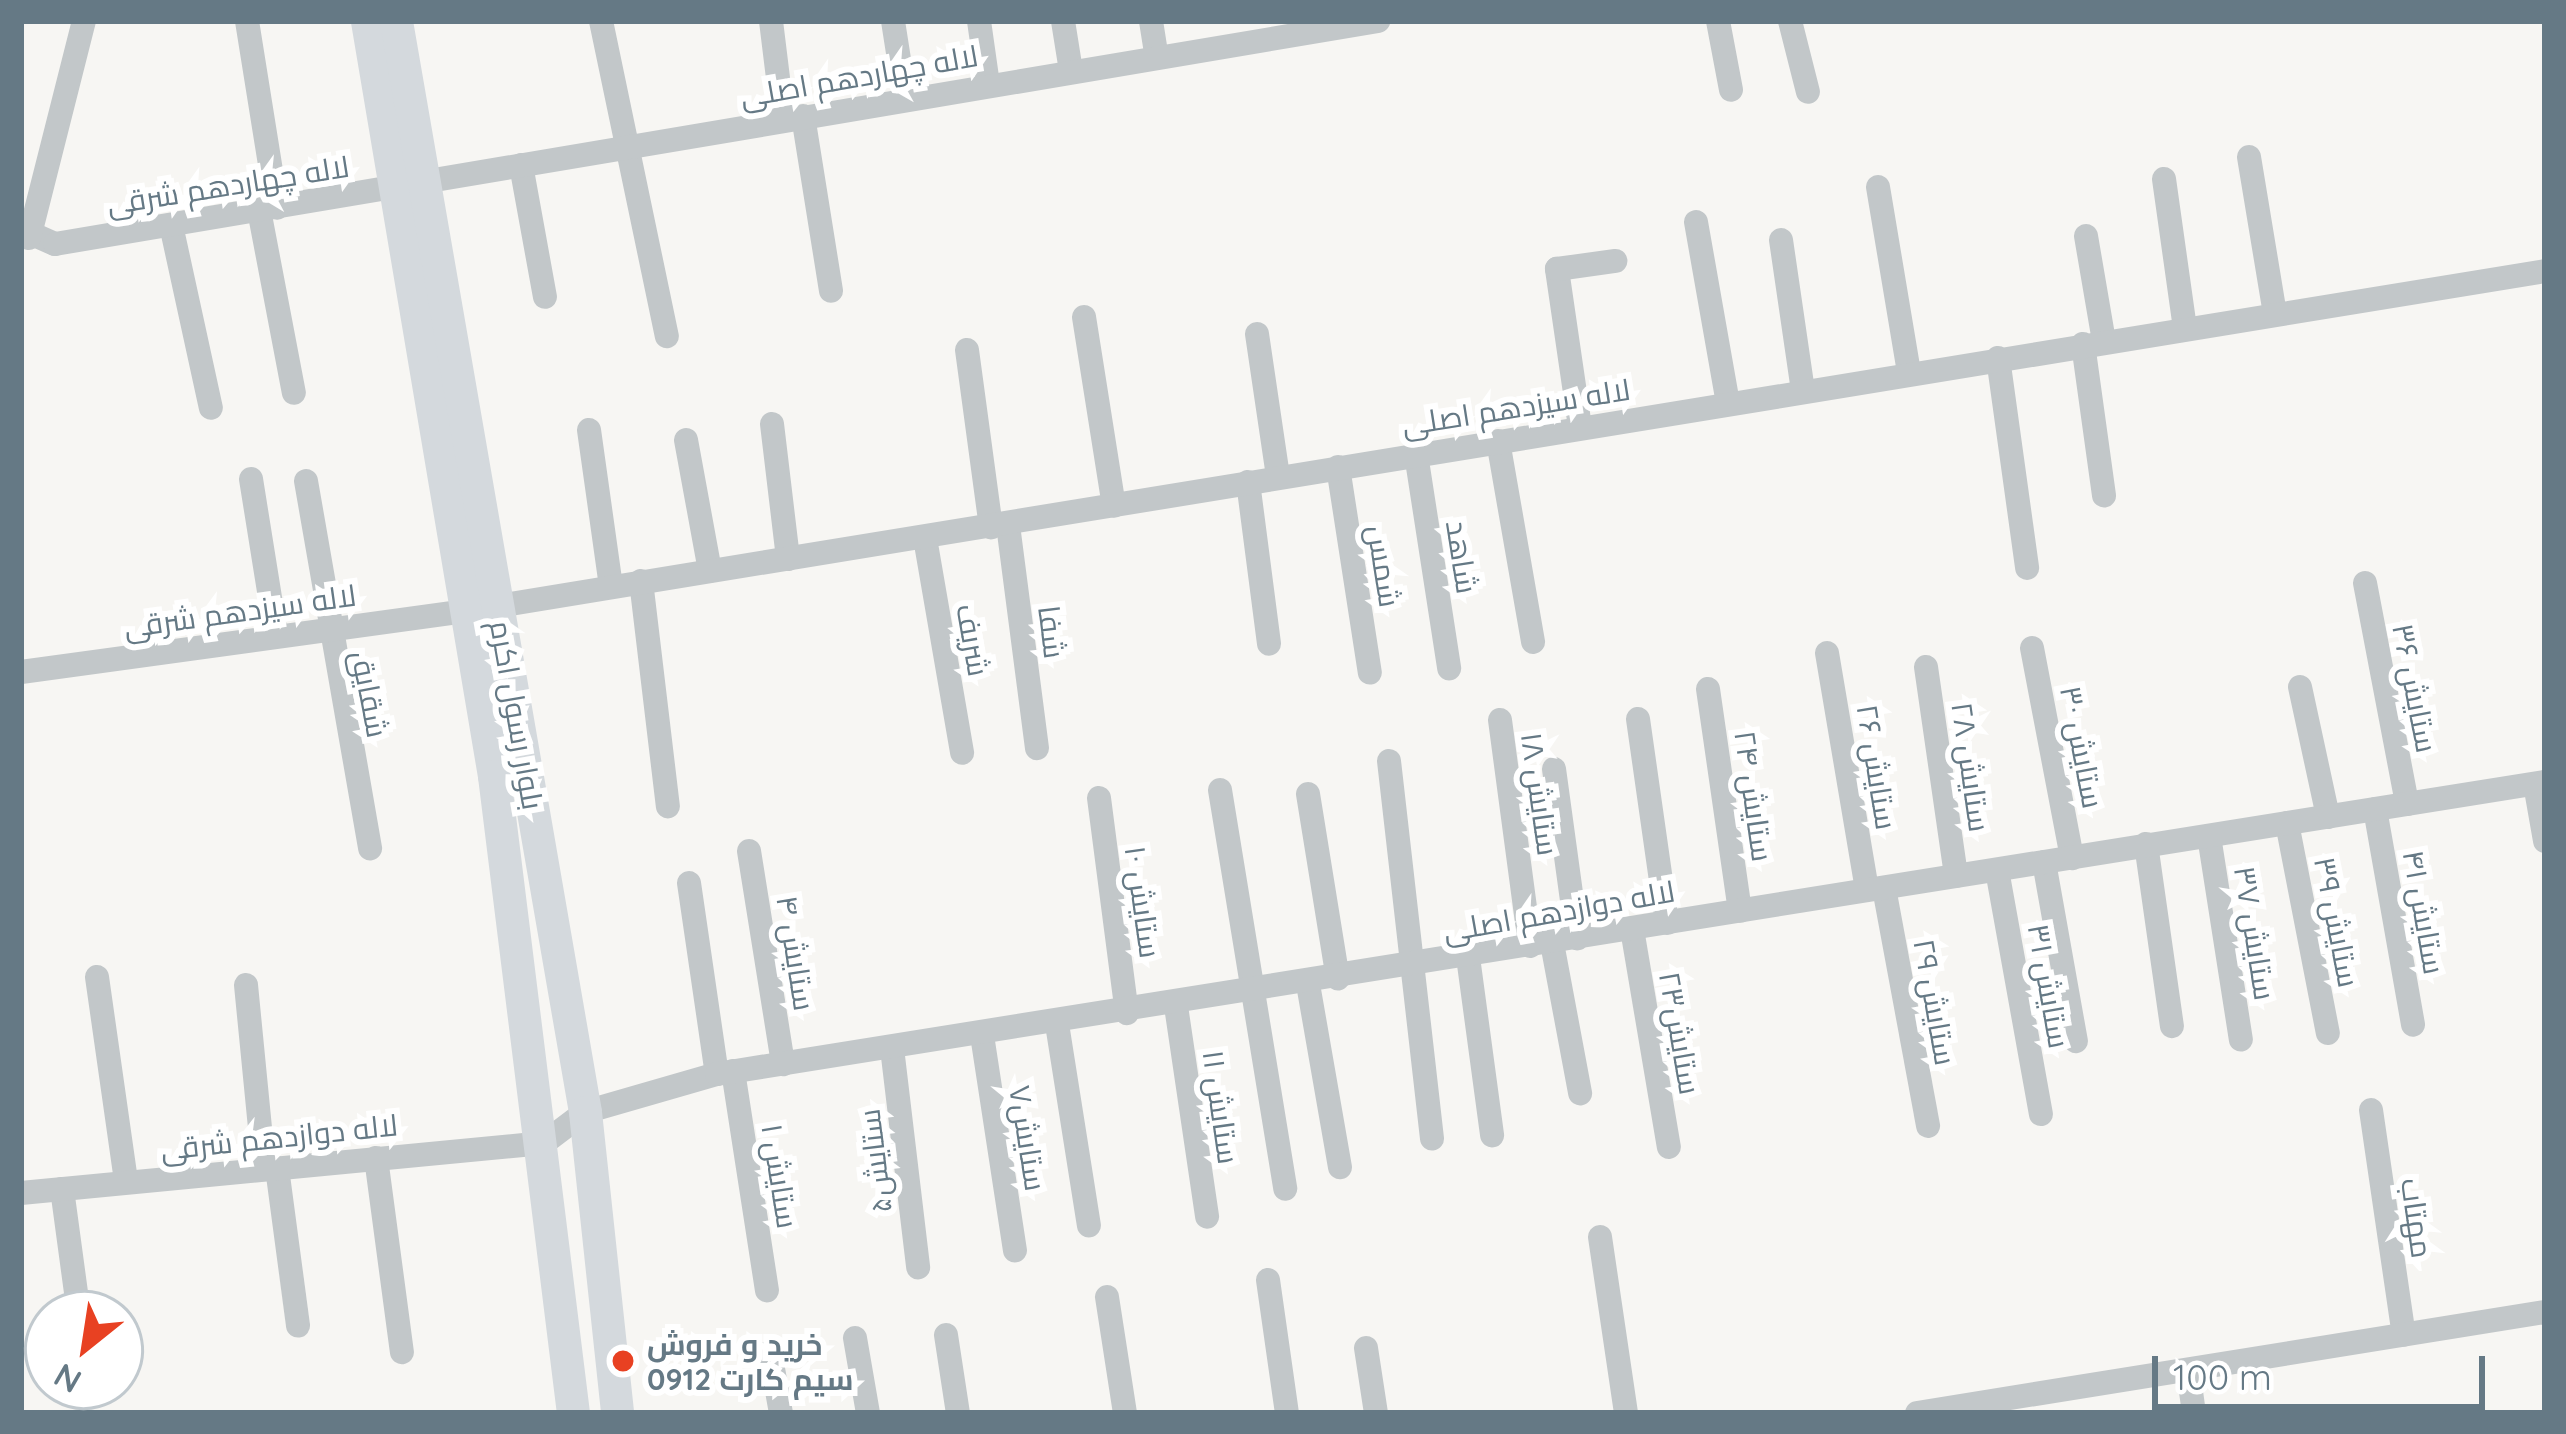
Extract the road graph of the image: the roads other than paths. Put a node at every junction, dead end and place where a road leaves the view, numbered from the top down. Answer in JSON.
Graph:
{"nodes":[{"id":1,"x":84,"y":21,"type":"edge"},
{"id":2,"x":247,"y":21,"type":"edge"},
{"id":3,"x":367,"y":21,"type":"edge"},
{"id":4,"x":396,"y":21,"type":"edge"},
{"id":5,"x":601,"y":21,"type":"edge"},
{"id":6,"x":771,"y":21,"type":"edge"},
{"id":7,"x":893,"y":21,"type":"edge"},
{"id":8,"x":979,"y":21,"type":"edge"},
{"id":9,"x":1063,"y":21,"type":"edge"},
{"id":10,"x":1151,"y":21,"type":"edge"},
{"id":11,"x":1378,"y":21,"type":"edge"},
{"id":12,"x":1718,"y":21,"type":"edge"},
{"id":13,"x":1790,"y":21,"type":"edge"},
{"id":14,"x":1343,"y":24,"type":"edge"},
{"id":15,"x":1235,"y":32,"type":"edge"},
{"id":16,"x":1157,"y":57,"type":"junction"},
{"id":17,"x":1071,"y":70,"type":"junction"},
{"id":18,"x":988,"y":84,"type":"junction"},
{"id":19,"x":1731,"y":90,"type":"dead end"},
{"id":20,"x":1808,"y":92,"type":"dead end"},
{"id":21,"x":905,"y":98,"type":"junction"},
{"id":22,"x":793,"y":117,"type":"junction"},
{"id":23,"x":625,"y":147,"type":"junction"},
{"id":24,"x":2249,"y":157,"type":"dead end"},
{"id":25,"x":521,"y":165,"type":"junction"},
{"id":26,"x":2164,"y":179,"type":"dead end"},
{"id":27,"x":407,"y":185,"type":"junction"},
{"id":28,"x":1878,"y":187,"type":"dead end"},
{"id":29,"x":268,"y":209,"type":"junction"},
{"id":30,"x":1696,"y":222,"type":"dead end"},
{"id":31,"x":171,"y":224,"type":"junction"},
{"id":32,"x":25,"y":234,"type":"edge"},
{"id":33,"x":2086,"y":236,"type":"dead end"},
{"id":34,"x":1781,"y":240,"type":"dead end"},
{"id":35,"x":1615,"y":262,"type":"dead end"},
{"id":36,"x":2545,"y":271,"type":"edge"},
{"id":37,"x":831,"y":291,"type":"dead end"},
{"id":38,"x":545,"y":297,"type":"dead end"},
{"id":39,"x":2275,"y":314,"type":"junction"},
{"id":40,"x":1084,"y":317,"type":"dead end"},
{"id":41,"x":2185,"y":328,"type":"junction"},
{"id":42,"x":1257,"y":334,"type":"dead end"},
{"id":43,"x":667,"y":336,"type":"dead end"},
{"id":44,"x":2093,"y":343,"type":"junction"},
{"id":45,"x":967,"y":350,"type":"dead end"},
{"id":46,"x":1998,"y":358,"type":"junction"},
{"id":47,"x":1909,"y":373,"type":"junction"},
{"id":48,"x":1803,"y":390,"type":"junction"},
{"id":49,"x":294,"y":392,"type":"dead end"},
{"id":50,"x":1728,"y":403,"type":"junction"},
{"id":51,"x":212,"y":408,"type":"dead end"},
{"id":52,"x":772,"y":424,"type":"dead end"},
{"id":53,"x":1580,"y":427,"type":"junction"},
{"id":54,"x":589,"y":430,"type":"dead end"},
{"id":55,"x":686,"y":440,"type":"dead end"},
{"id":56,"x":1498,"y":441,"type":"junction"},
{"id":57,"x":1416,"y":454,"type":"junction"},
{"id":58,"x":1338,"y":467,"type":"junction"},
{"id":59,"x":1278,"y":477,"type":"junction"},
{"id":60,"x":251,"y":479,"type":"dead end"},
{"id":61,"x":306,"y":481,"type":"dead end"},
{"id":62,"x":1248,"y":482,"type":"junction"},
{"id":63,"x":2104,"y":496,"type":"dead end"},
{"id":64,"x":1114,"y":506,"type":"junction"},
{"id":65,"x":1000,"y":526,"type":"junction"},
{"id":66,"x":925,"y":538,"type":"junction"},
{"id":67,"x":788,"y":559,"type":"junction"},
{"id":68,"x":2027,"y":568,"type":"dead end"},
{"id":69,"x":710,"y":571,"type":"junction"},
{"id":70,"x":641,"y":581,"type":"junction"},
{"id":71,"x":2366,"y":583,"type":"dead end"},
{"id":72,"x":611,"y":586,"type":"junction"},
{"id":73,"x":483,"y":608,"type":"junction"},
{"id":74,"x":327,"y":629,"type":"junction"},
{"id":75,"x":276,"y":635,"type":"junction"},
{"id":76,"x":1533,"y":642,"type":"dead end"},
{"id":77,"x":1269,"y":644,"type":"dead end"},
{"id":78,"x":2032,"y":648,"type":"dead end"},
{"id":79,"x":1827,"y":653,"type":"dead end"},
{"id":80,"x":1926,"y":667,"type":"dead end"},
{"id":81,"x":1449,"y":668,"type":"dead end"},
{"id":82,"x":21,"y":671,"type":"edge"},
{"id":83,"x":1370,"y":674,"type":"dead end"},
{"id":84,"x":2300,"y":687,"type":"dead end"},
{"id":85,"x":1708,"y":689,"type":"dead end"},
{"id":86,"x":1638,"y":719,"type":"dead end"},
{"id":87,"x":1500,"y":721,"type":"dead end"},
{"id":88,"x":1037,"y":748,"type":"dead end"},
{"id":89,"x":962,"y":753,"type":"dead end"},
{"id":90,"x":1389,"y":760,"type":"dead end"},
{"id":91,"x":1554,"y":769,"type":"dead end"},
{"id":92,"x":2540,"y":783,"type":"edge"},
{"id":93,"x":1220,"y":790,"type":"dead end"},
{"id":94,"x":1308,"y":794,"type":"dead end"},
{"id":95,"x":1099,"y":798,"type":"dead end"},
{"id":96,"x":2407,"y":804,"type":"junction"},
{"id":97,"x":668,"y":806,"type":"dead end"},
{"id":98,"x":2375,"y":809,"type":"junction"},
{"id":99,"x":2328,"y":817,"type":"junction"},
{"id":100,"x":2287,"y":823,"type":"junction"},
{"id":101,"x":2209,"y":836,"type":"junction"},
{"id":102,"x":2545,"y":841,"type":"edge"},
{"id":103,"x":2146,"y":844,"type":"junction"},
{"id":104,"x":370,"y":848,"type":"dead end"},
{"id":105,"x":748,"y":851,"type":"dead end"},
{"id":106,"x":2072,"y":858,"type":"junction"},
{"id":107,"x":2044,"y":862,"type":"junction"},
{"id":108,"x":1997,"y":870,"type":"junction"},
{"id":109,"x":1956,"y":876,"type":"junction"},
{"id":110,"x":688,"y":883,"type":"dead end"},
{"id":111,"x":1875,"y":889,"type":"junction"},
{"id":112,"x":1739,"y":911,"type":"junction"},
{"id":113,"x":1667,"y":923,"type":"junction"},
{"id":114,"x":1632,"y":929,"type":"junction"},
{"id":115,"x":1553,"y":942,"type":"junction"},
{"id":116,"x":1468,"y":957,"type":"junction"},
{"id":117,"x":1412,"y":966,"type":"junction"},
{"id":118,"x":97,"y":977,"type":"dead end"},
{"id":119,"x":1338,"y":979,"type":"junction"},
{"id":120,"x":1308,"y":984,"type":"junction"},
{"id":121,"x":246,"y":986,"type":"dead end"},
{"id":122,"x":1258,"y":992,"type":"junction"},
{"id":123,"x":1176,"y":1006,"type":"junction"},
{"id":124,"x":1127,"y":1013,"type":"junction"},
{"id":125,"x":1057,"y":1024,"type":"junction"},
{"id":126,"x":2413,"y":1025,"type":"dead end"},
{"id":127,"x":2172,"y":1026,"type":"dead end"},
{"id":128,"x":2328,"y":1033,"type":"dead end"},
{"id":129,"x":982,"y":1035,"type":"junction"},
{"id":130,"x":2241,"y":1040,"type":"dead end"},
{"id":131,"x":2076,"y":1041,"type":"dead end"},
{"id":132,"x":892,"y":1048,"type":"junction"},
{"id":133,"x":783,"y":1064,"type":"junction"},
{"id":134,"x":725,"y":1073,"type":"junction"},
{"id":135,"x":1580,"y":1093,"type":"dead end"},
{"id":136,"x":2371,"y":1111,"type":"dead end"},
{"id":137,"x":585,"y":1112,"type":"junction"},
{"id":138,"x":2041,"y":1114,"type":"dead end"},
{"id":139,"x":1928,"y":1126,"type":"dead end"},
{"id":140,"x":1492,"y":1135,"type":"dead end"},
{"id":141,"x":1432,"y":1139,"type":"dead end"},
{"id":142,"x":544,"y":1143,"type":"junction"},
{"id":143,"x":1669,"y":1147,"type":"dead end"},
{"id":144,"x":376,"y":1158,"type":"junction"},
{"id":145,"x":1340,"y":1167,"type":"dead end"},
{"id":146,"x":271,"y":1168,"type":"junction"},
{"id":147,"x":126,"y":1182,"type":"junction"},
{"id":148,"x":62,"y":1189,"type":"junction"},
{"id":149,"x":1285,"y":1189,"type":"dead end"},
{"id":150,"x":21,"y":1193,"type":"edge"},
{"id":151,"x":1207,"y":1217,"type":"dead end"},
{"id":152,"x":1089,"y":1225,"type":"dead end"},
{"id":153,"x":1600,"y":1237,"type":"dead end"},
{"id":154,"x":1015,"y":1250,"type":"dead end"},
{"id":155,"x":918,"y":1267,"type":"dead end"},
{"id":156,"x":1268,"y":1280,"type":"dead end"},
{"id":157,"x":76,"y":1290,"type":"edge"},
{"id":158,"x":767,"y":1290,"type":"dead end"},
{"id":159,"x":1107,"y":1297,"type":"dead end"},
{"id":160,"x":2545,"y":1312,"type":"edge"},
{"id":161,"x":298,"y":1326,"type":"dead end"},
{"id":162,"x":2404,"y":1335,"type":"junction"},
{"id":163,"x":946,"y":1336,"type":"dead end"},
{"id":164,"x":855,"y":1337,"type":"dead end"},
{"id":165,"x":1366,"y":1348,"type":"dead end"},
{"id":166,"x":402,"y":1352,"type":"dead end"},
{"id":167,"x":770,"y":1352,"type":"dead end"},
{"id":168,"x":2188,"y":1370,"type":"junction"},
{"id":169,"x":2015,"y":1405,"type":"edge"},
{"id":170,"x":1957,"y":1410,"type":"edge"},
{"id":171,"x":573,"y":1413,"type":"edge"},
{"id":172,"x":617,"y":1413,"type":"edge"},
{"id":173,"x":781,"y":1413,"type":"edge"},
{"id":174,"x":868,"y":1413,"type":"edge"},
{"id":175,"x":958,"y":1413,"type":"edge"},
{"id":176,"x":1125,"y":1413,"type":"edge"},
{"id":177,"x":1286,"y":1413,"type":"edge"},
{"id":178,"x":1376,"y":1413,"type":"edge"},
{"id":179,"x":1627,"y":1413,"type":"edge"},
{"id":180,"x":1917,"y":1413,"type":"edge"},
{"id":181,"x":2194,"y":1413,"type":"edge"}],
"edges":[{"from":1,"to":32,"type":"street"},
{"from":2,"to":29,"type":"street"},
{"from":3,"to":27,"type":"main road","name":"بلوار رسول اکرم"},
{"from":4,"to":27,"type":"main road","name":"بلوار رسول اکرم"},
{"from":5,"to":23,"type":"street"},
{"from":6,"to":22,"type":"street"},
{"from":7,"to":21,"type":"street"},
{"from":8,"to":18,"type":"street"},
{"from":9,"to":17,"type":"street"},
{"from":10,"to":16,"type":"street"},
{"from":11,"to":14,"type":"street","name":"لاله چهاردهم اصلی"},
{"from":12,"to":19,"type":"street"},
{"from":13,"to":20,"type":"street"},
{"from":14,"to":15,"type":"street","name":"لاله چهاردهم اصلی"},
{"from":15,"to":16,"type":"street","name":"لاله چهاردهم اصلی"},
{"from":16,"to":17,"type":"street","name":"لاله چهاردهم اصلی"},
{"from":17,"to":18,"type":"street","name":"لاله چهاردهم اصلی"},
{"from":18,"to":21,"type":"street","name":"لاله چهاردهم اصلی"},
{"from":21,"to":22,"type":"street","name":"لاله چهاردهم اصلی"},
{"from":22,"to":23,"type":"street","name":"لاله چهاردهم اصلی"},
{"from":22,"to":37,"type":"street"},
{"from":23,"to":25,"type":"street","name":"لاله چهاردهم اصلی"},
{"from":23,"to":43,"type":"street"},
{"from":24,"to":39,"type":"street"},
{"from":25,"to":27,"type":"street","name":"لاله چهاردهم اصلی"},
{"from":25,"to":38,"type":"street"},
{"from":26,"to":41,"type":"street"},
{"from":27,"to":29,"type":"street","name":"لاله چهاردهم شرقی"},
{"from":27,"to":73,"type":"main road","name":"بلوار رسول اکرم"},
{"from":28,"to":47,"type":"street"},
{"from":29,"to":31,"type":"street","name":"لاله چهاردهم شرقی"},
{"from":29,"to":49,"type":"street"},
{"from":30,"to":50,"type":"street"},
{"from":31,"to":32,"type":"street","name":"لاله چهاردهم شرقی"},
{"from":31,"to":51,"type":"street"},
{"from":33,"to":44,"type":"street"},
{"from":34,"to":48,"type":"street"},
{"from":35,"to":53,"type":"street"},
{"from":36,"to":39,"type":"street","name":"لاله سیزدهم اصلی"},
{"from":39,"to":41,"type":"street","name":"لاله سیزدهم اصلی"},
{"from":40,"to":64,"type":"street"},
{"from":41,"to":44,"type":"street","name":"لاله سیزدهم اصلی"},
{"from":42,"to":59,"type":"street"},
{"from":44,"to":46,"type":"street","name":"لاله سیزدهم اصلی"},
{"from":44,"to":63,"type":"street"},
{"from":45,"to":65,"type":"street","name":"شفا"},
{"from":46,"to":47,"type":"street","name":"لاله سیزدهم اصلی"},
{"from":46,"to":68,"type":"street"},
{"from":47,"to":48,"type":"street","name":"لاله سیزدهم اصلی"},
{"from":48,"to":50,"type":"street","name":"لاله سیزدهم اصلی"},
{"from":50,"to":53,"type":"street","name":"لاله سیزدهم اصلی"},
{"from":52,"to":67,"type":"street"},
{"from":53,"to":56,"type":"street","name":"لاله سیزدهم اصلی"},
{"from":54,"to":72,"type":"street"},
{"from":55,"to":69,"type":"street"},
{"from":56,"to":57,"type":"street","name":"لاله سیزدهم اصلی"},
{"from":56,"to":76,"type":"street"},
{"from":57,"to":58,"type":"street","name":"لاله سیزدهم اصلی"},
{"from":57,"to":81,"type":"street","name":"شاهد"},
{"from":58,"to":59,"type":"street","name":"لاله سیزدهم اصلی"},
{"from":58,"to":83,"type":"street","name":"شمس"},
{"from":59,"to":62,"type":"street","name":"لاله سیزدهم اصلی"},
{"from":60,"to":75,"type":"street"},
{"from":61,"to":74,"type":"street","name":"شقایق"},
{"from":62,"to":64,"type":"street","name":"لاله سیزدهم اصلی"},
{"from":62,"to":77,"type":"street"},
{"from":64,"to":65,"type":"street","name":"لاله سیزدهم اصلی"},
{"from":65,"to":66,"type":"street","name":"لاله سیزدهم اصلی"},
{"from":65,"to":88,"type":"street","name":"شفا"},
{"from":66,"to":67,"type":"street","name":"لاله سیزدهم اصلی"},
{"from":66,"to":89,"type":"street","name":"شریف"},
{"from":67,"to":69,"type":"street","name":"لاله سیزدهم اصلی"},
{"from":69,"to":70,"type":"street","name":"لاله سیزدهم اصلی"},
{"from":70,"to":72,"type":"street","name":"لاله سیزدهم اصلی"},
{"from":70,"to":97,"type":"street"},
{"from":71,"to":96,"type":"street","name":"ستایش ۳۶"},
{"from":72,"to":73,"type":"street","name":"لاله سیزدهم اصلی"},
{"from":73,"to":74,"type":"street","name":"لاله سیزدهم شرقی"},
{"from":73,"to":137,"type":"main road","name":"بلوار رسول اکرم"},
{"from":73,"to":142,"type":"main road","name":"بلوار رسول اکرم"},
{"from":74,"to":75,"type":"street","name":"لاله سیزدهم شرقی"},
{"from":74,"to":104,"type":"street","name":"شقایق"},
{"from":75,"to":82,"type":"street","name":"لاله سیزدهم شرقی"},
{"from":78,"to":106,"type":"street","name":"ستایش ۳۰"},
{"from":79,"to":111,"type":"street","name":"ستایش ۲۶"},
{"from":80,"to":109,"type":"street","name":"ستایش ۲۸"},
{"from":84,"to":99,"type":"street"},
{"from":85,"to":112,"type":"street","name":"ستایش ۲۴"},
{"from":86,"to":113,"type":"street"},
{"from":87,"to":115,"type":"street","name":"ستایش ۱۸"},
{"from":90,"to":117,"type":"street"},
{"from":91,"to":115,"type":"street"},
{"from":92,"to":96,"type":"street","name":"لاله دوازدهم اصلی"},
{"from":92,"to":102,"type":"street"},
{"from":93,"to":122,"type":"street"},
{"from":94,"to":119,"type":"street"},
{"from":95,"to":124,"type":"street","name":"ستایش ۱۰"},
{"from":96,"to":98,"type":"street","name":"لاله دوازدهم اصلی"},
{"from":98,"to":99,"type":"street","name":"لاله دوازدهم اصلی"},
{"from":98,"to":126,"type":"street","name":"ستایش ۴۱"},
{"from":99,"to":100,"type":"street","name":"لاله دوازدهم اصلی"},
{"from":100,"to":101,"type":"street","name":"لاله دوازدهم اصلی"},
{"from":100,"to":128,"type":"street","name":"ستایش ۳۹"},
{"from":101,"to":103,"type":"street","name":"لاله دوازدهم اصلی"},
{"from":101,"to":130,"type":"street","name":"ستایش ۳۷"},
{"from":103,"to":106,"type":"street","name":"لاله دوازدهم اصلی"},
{"from":103,"to":127,"type":"street"},
{"from":105,"to":133,"type":"street","name":"ستایش ۴"},
{"from":106,"to":107,"type":"street","name":"لاله دوازدهم اصلی"},
{"from":107,"to":108,"type":"street","name":"لاله دوازدهم اصلی"},
{"from":107,"to":131,"type":"street"},
{"from":108,"to":109,"type":"street","name":"لاله دوازدهم اصلی"},
{"from":108,"to":138,"type":"street","name":"ستایش ۳۱"},
{"from":109,"to":111,"type":"street","name":"لاله دوازدهم اصلی"},
{"from":110,"to":134,"type":"street","name":"ستایش ۱"},
{"from":111,"to":112,"type":"street","name":"لاله دوازدهم اصلی"},
{"from":111,"to":139,"type":"street","name":"ستایش ۲۹"},
{"from":112,"to":113,"type":"street","name":"لاله دوازدهم اصلی"},
{"from":113,"to":114,"type":"street","name":"لاله دوازدهم اصلی"},
{"from":114,"to":115,"type":"street","name":"لاله دوازدهم اصلی"},
{"from":114,"to":143,"type":"street","name":"ستایش۲۳"},
{"from":115,"to":116,"type":"street","name":"لاله دوازدهم اصلی"},
{"from":115,"to":135,"type":"street"},
{"from":116,"to":117,"type":"street","name":"لاله دوازدهم اصلی"},
{"from":116,"to":140,"type":"street"},
{"from":117,"to":119,"type":"street","name":"لاله دوازدهم اصلی"},
{"from":117,"to":141,"type":"street"},
{"from":118,"to":147,"type":"street"},
{"from":119,"to":120,"type":"street","name":"لاله دوازدهم اصلی"},
{"from":120,"to":122,"type":"street","name":"لاله دوازدهم اصلی"},
{"from":120,"to":145,"type":"street"},
{"from":121,"to":146,"type":"street"},
{"from":122,"to":123,"type":"street","name":"لاله دوازدهم اصلی"},
{"from":122,"to":149,"type":"street"},
{"from":123,"to":124,"type":"street","name":"لاله دوازدهم اصلی"},
{"from":123,"to":151,"type":"street","name":"ستایش ۱۱"},
{"from":124,"to":125,"type":"street","name":"لاله دوازدهم اصلی"},
{"from":125,"to":129,"type":"street","name":"لاله دوازدهم اصلی"},
{"from":125,"to":152,"type":"street"},
{"from":129,"to":132,"type":"street","name":"لاله دوازدهم اصلی"},
{"from":129,"to":154,"type":"street","name":"ستایش۷"},
{"from":132,"to":133,"type":"street","name":"لاله دوازدهم اصلی"},
{"from":132,"to":155,"type":"street","name":"ستایش۵"},
{"from":133,"to":134,"type":"street","name":"لاله دوازدهم اصلی"},
{"from":134,"to":137,"type":"street","name":"لاله دوازدهم اصلی"},
{"from":134,"to":158,"type":"street","name":"ستایش ۱"},
{"from":136,"to":162,"type":"street","name":"مهتاب"},
{"from":137,"to":142,"type":"street"},
{"from":137,"to":172,"type":"main road","name":"بلوار رسول اکرم"},
{"from":142,"to":144,"type":"street","name":"لاله دوازدهم شرقی"},
{"from":142,"to":171,"type":"main road","name":"بلوار رسول اکرم"},
{"from":144,"to":146,"type":"street","name":"لاله دوازدهم شرقی"},
{"from":144,"to":166,"type":"street"},
{"from":146,"to":147,"type":"street","name":"لاله دوازدهم شرقی"},
{"from":146,"to":161,"type":"street"},
{"from":147,"to":148,"type":"street","name":"لاله دوازدهم شرقی"},
{"from":148,"to":150,"type":"street","name":"لاله دوازدهم شرقی"},
{"from":148,"to":157,"type":"street"},
{"from":153,"to":179,"type":"street"},
{"from":156,"to":177,"type":"street"},
{"from":159,"to":176,"type":"street"},
{"from":160,"to":162,"type":"street"},
{"from":162,"to":168,"type":"street"},
{"from":163,"to":175,"type":"street"},
{"from":164,"to":174,"type":"street"},
{"from":165,"to":178,"type":"street"},
{"from":167,"to":173,"type":"street"},
{"from":168,"to":169,"type":"street"},
{"from":168,"to":181,"type":"street"},
{"from":169,"to":170,"type":"street"},
{"from":170,"to":180,"type":"street"}]}
